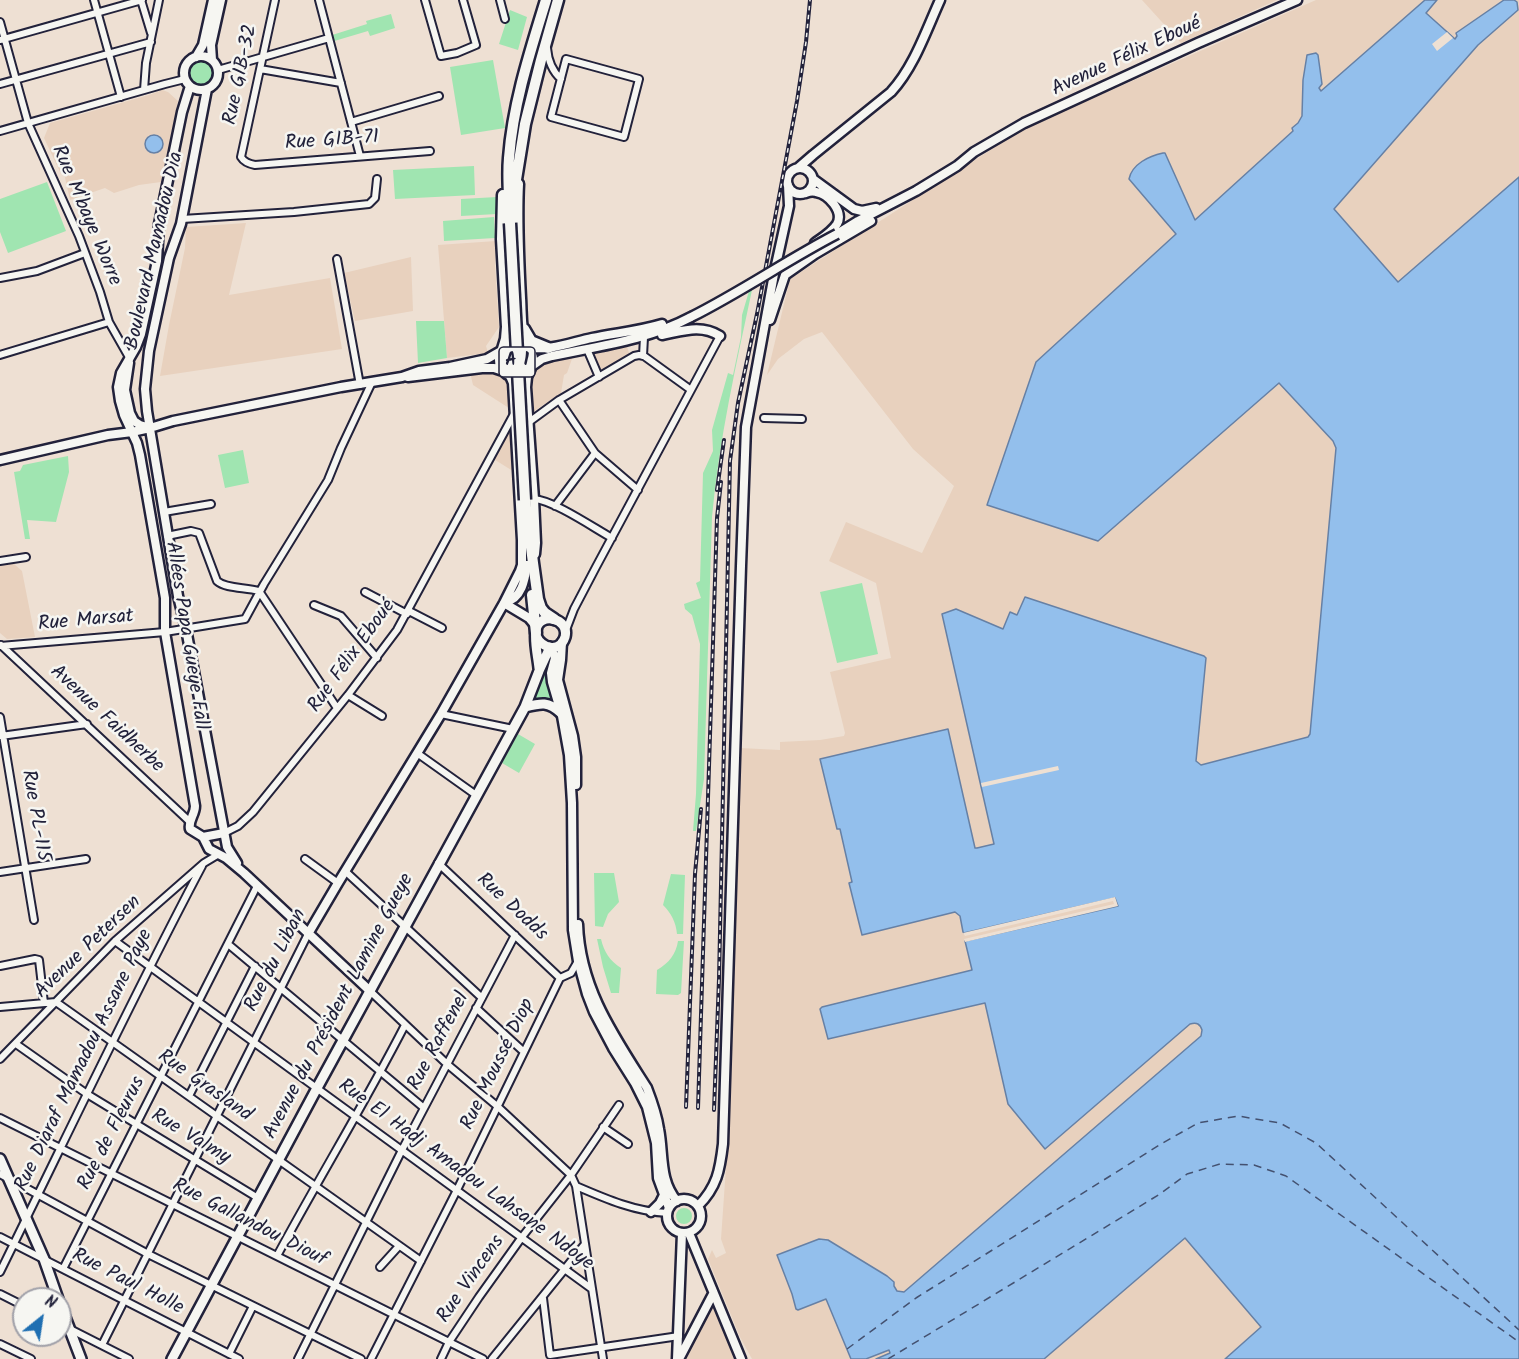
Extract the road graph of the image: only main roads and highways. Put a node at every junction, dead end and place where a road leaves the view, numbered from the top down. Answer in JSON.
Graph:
{"nodes":[{"id":1,"x":546,"y":0,"type":"edge"},
{"id":2,"x":558,"y":0,"type":"edge"},
{"id":3,"x":514,"y":162,"type":"junction"},
{"id":4,"x":521,"y":309,"type":"junction"},
{"id":5,"x":526,"y":346,"type":"road end"},
{"id":6,"x":548,"y":348,"type":"road end"},
{"id":7,"x":502,"y":350,"type":"road end"},
{"id":8,"x":533,"y":567,"type":"junction"},
{"id":9,"x":555,"y":619,"type":"junction"},
{"id":10,"x":536,"y":631,"type":"junction"},
{"id":11,"x":551,"y":647,"type":"junction"},
{"id":12,"x":539,"y":671,"type":"junction"},
{"id":13,"x":525,"y":707,"type":"junction"},
{"id":14,"x":561,"y":713,"type":"road end"},
{"id":15,"x":0,"y":1159,"type":"edge"},
{"id":16,"x":4,"y":1175,"type":"edge"},
{"id":17,"x":54,"y":1287,"type":"edge"},
{"id":18,"x":72,"y":1342,"type":"edge"},
{"id":19,"x":81,"y":1359,"type":"edge"},
{"id":20,"x":171,"y":1359,"type":"edge"}],
"edges":[{"from":1,"to":3,"type":"highway","number":"A 1"},
{"from":2,"to":3,"type":"highway","number":"A 1"},
{"from":3,"to":4,"type":"highway"},
{"from":3,"to":7,"type":"highway"},
{"from":3,"to":8,"type":"highway","number":"A 1","bridge":true},
{"from":4,"to":5,"type":"highway"},
{"from":4,"to":6,"type":"highway"},
{"from":8,"to":9,"type":"highway","number":"A 1"},
{"from":8,"to":10,"type":"highway","number":"A 1"},
{"from":9,"to":10,"type":"main road"},
{"from":9,"to":11,"type":"main road"},
{"from":10,"to":11,"type":"main road"},
{"from":10,"to":12,"type":"main road","name":"Avenue du Président Lamine Gueye"},
{"from":11,"to":12,"type":"main road","name":"Avenue du Président Lamine Gueye"},
{"from":12,"to":13,"type":"main road","name":"Avenue du Président Lamine Gueye"},
{"from":13,"to":14,"type":"main road"},
{"from":13,"to":20,"type":"main road","name":"Avenue du Président Lamine Gueye"},
{"from":15,"to":16,"type":"main road"},
{"from":16,"to":17,"type":"main road"},
{"from":18,"to":19,"type":"main road"}]}
